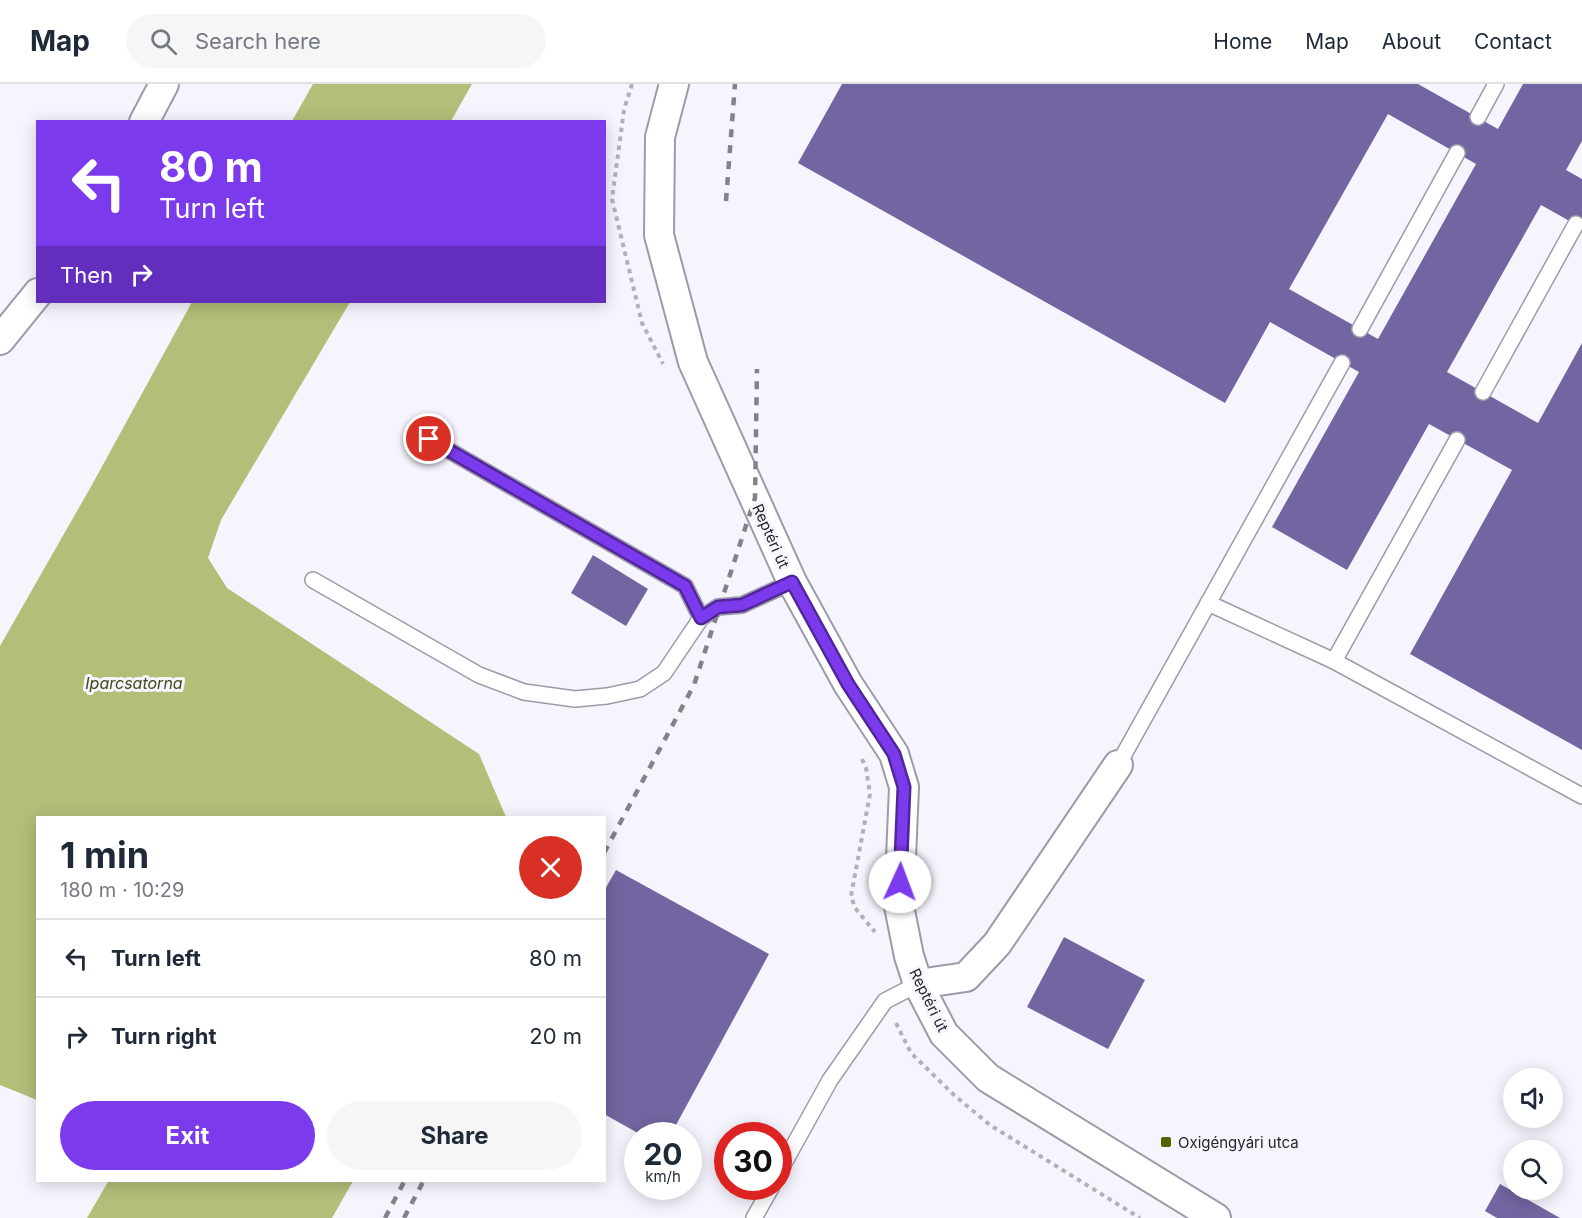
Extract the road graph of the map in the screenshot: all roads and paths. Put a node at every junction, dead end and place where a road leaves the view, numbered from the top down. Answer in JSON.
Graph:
{"nodes":[{"id":1,"x":164,"y":84,"type":"edge"},
{"id":2,"x":632,"y":84,"type":"edge"},
{"id":3,"x":674,"y":84,"type":"edge"},
{"id":4,"x":1496,"y":84,"type":"edge"},
{"id":5,"x":1478,"y":117,"type":"dead end"},
{"id":6,"x":145,"y":120,"type":"edge"},
{"id":7,"x":1457,"y":153,"type":"dead end"},
{"id":8,"x":1576,"y":224,"type":"dead end"},
{"id":9,"x":36,"y":295,"type":"edge"},
{"id":10,"x":1360,"y":329,"type":"dead end"},
{"id":11,"x":0,"y":340,"type":"edge"},
{"id":12,"x":1342,"y":363,"type":"dead end"},
{"id":13,"x":667,"y":372,"type":"dead end"},
{"id":14,"x":1483,"y":392,"type":"dead end"},
{"id":15,"x":429,"y":439,"type":"dead end"},
{"id":16,"x":1457,"y":440,"type":"dead end"},
{"id":17,"x":313,"y":580,"type":"dead end"},
{"id":18,"x":792,"y":582,"type":"junction"},
{"id":19,"x":1208,"y":603,"type":"junction"},
{"id":20,"x":701,"y":618,"type":"junction"},
{"id":21,"x":1334,"y":662,"type":"junction"},
{"id":22,"x":861,"y":758,"type":"dead end"},
{"id":23,"x":1118,"y":765,"type":"joint"},
{"id":24,"x":1582,"y":796,"type":"edge"},
{"id":25,"x":879,"y":937,"type":"dead end"},
{"id":26,"x":918,"y":984,"type":"junction"},
{"id":27,"x":885,"y":1001,"type":"junction"},
{"id":28,"x":792,"y":1149,"type":"edge"},
{"id":29,"x":764,"y":1200,"type":"edge"},
{"id":30,"x":754,"y":1218,"type":"edge"},
{"id":31,"x":1140,"y":1218,"type":"edge"},
{"id":32,"x":1216,"y":1218,"type":"edge"}],
"edges":[{"from":1,"to":6,"type":"street"},
{"from":2,"to":13,"type":"path"},
{"from":3,"to":18,"type":"street","name":"Reptéri út"},
{"from":4,"to":5,"type":"lane"},
{"from":7,"to":10,"type":"lane"},
{"from":8,"to":14,"type":"lane"},
{"from":9,"to":11,"type":"street"},
{"from":12,"to":19,"type":"lane"},
{"from":15,"to":20,"type":"lane"},
{"from":16,"to":21,"type":"lane"},
{"from":17,"to":20,"type":"lane"},
{"from":18,"to":20,"type":"lane"},
{"from":18,"to":26,"type":"street","name":"Reptéri út"},
{"from":19,"to":21,"type":"lane"},
{"from":19,"to":23,"type":"lane"},
{"from":21,"to":24,"type":"lane"},
{"from":22,"to":25,"type":"path"},
{"from":23,"to":26,"type":"street"},
{"from":26,"to":27,"type":"lane"},
{"from":26,"to":32,"type":"street","name":"Reptéri út"},
{"from":27,"to":28,"type":"lane"},
{"from":27,"to":31,"type":"path"},
{"from":29,"to":30,"type":"lane"}]}
